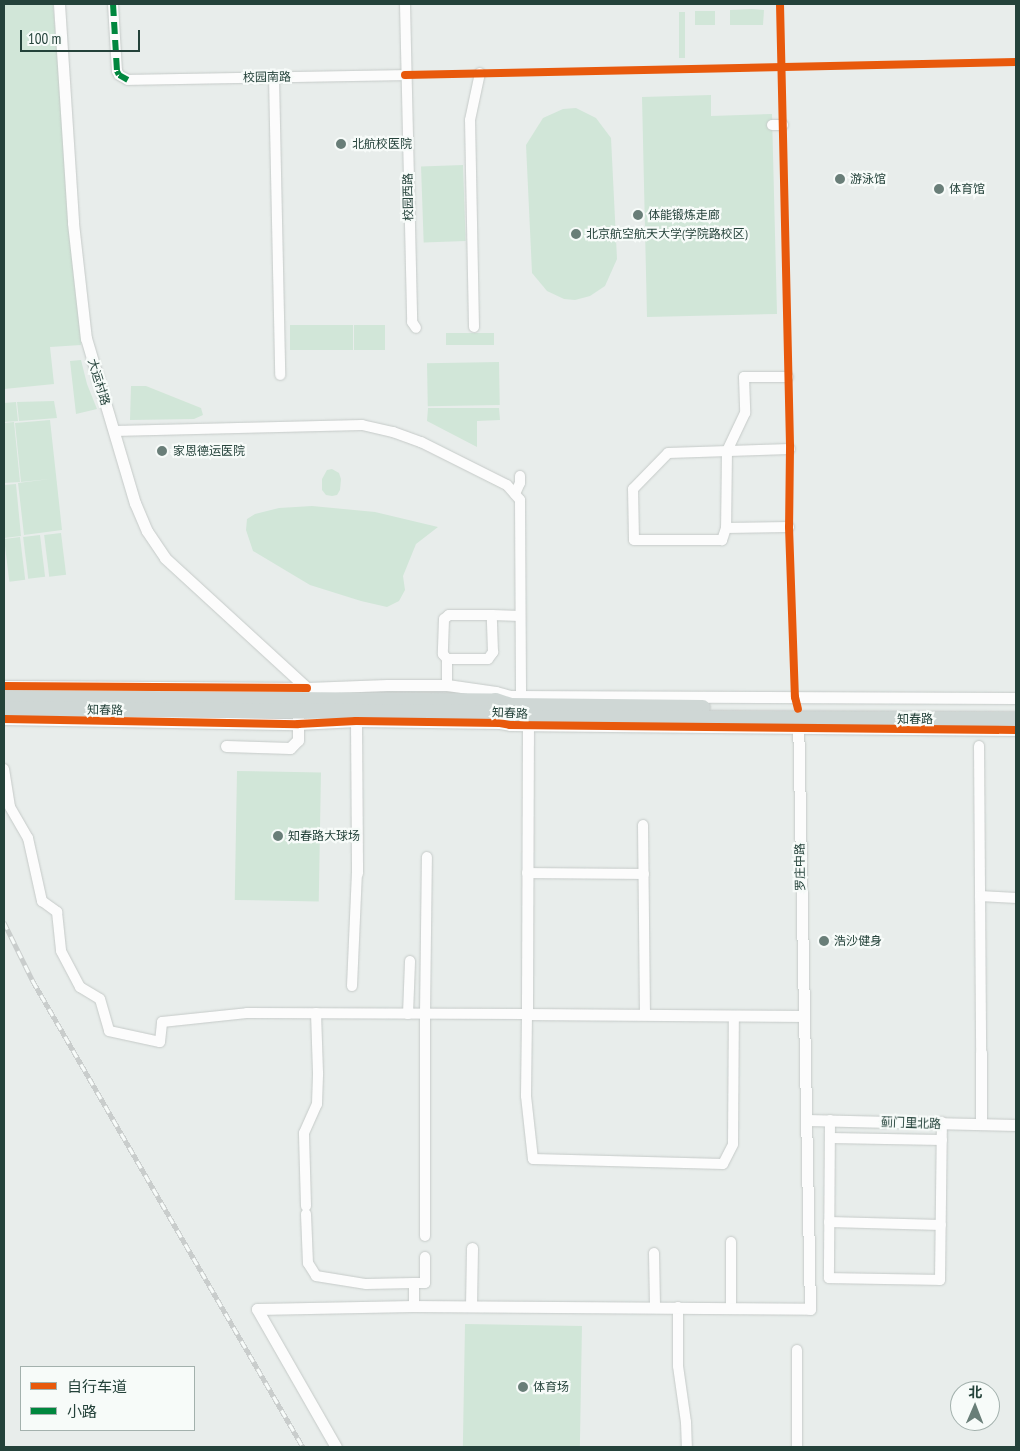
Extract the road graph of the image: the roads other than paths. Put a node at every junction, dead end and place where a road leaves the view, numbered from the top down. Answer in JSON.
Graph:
{"nodes":[{"id":1,"x":59,"y":4,"type":"edge"},
{"id":2,"x":113,"y":4,"type":"edge"},
{"id":3,"x":404,"y":4,"type":"edge"},
{"id":4,"x":480,"y":73,"type":"dead end"},
{"id":5,"x":405,"y":75,"type":"junction"},
{"id":6,"x":274,"y":77,"type":"junction"},
{"id":7,"x":783,"y":124,"type":"dead end"},
{"id":8,"x":772,"y":125,"type":"dead end"},
{"id":9,"x":474,"y":327,"type":"dead end"},
{"id":10,"x":416,"y":328,"type":"dead end"},
{"id":11,"x":280,"y":375,"type":"dead end"},
{"id":12,"x":788,"y":376,"type":"dead end"},
{"id":13,"x":114,"y":431,"type":"junction"},
{"id":14,"x":790,"y":449,"type":"dead end"},
{"id":15,"x":727,"y":451,"type":"junction"},
{"id":16,"x":520,"y":476,"type":"dead end"},
{"id":17,"x":515,"y":494,"type":"junction"},
{"id":18,"x":789,"y":527,"type":"dead end"},
{"id":19,"x":726,"y":528,"type":"junction"},
{"id":20,"x":492,"y":615,"type":"junction"},
{"id":21,"x":520,"y":616,"type":"junction"},
{"id":22,"x":447,"y":660,"type":"junction"},
{"id":23,"x":4,"y":686,"type":"edge"},
{"id":24,"x":447,"y":686,"type":"junction"},
{"id":25,"x":4,"y":697,"type":"edge"},
{"id":26,"x":1016,"y":698,"type":"edge"},
{"id":27,"x":303,"y":705,"type":"junction"},
{"id":28,"x":4,"y":708,"type":"edge"},
{"id":29,"x":1016,"y":709,"type":"edge"},
{"id":30,"x":525,"y":711,"type":"junction"},
{"id":31,"x":4,"y":719,"type":"edge"},
{"id":32,"x":1016,"y":719,"type":"edge"},
{"id":33,"x":356,"y":721,"type":"junction"},
{"id":34,"x":797,"y":724,"type":"junction"},
{"id":35,"x":1016,"y":730,"type":"edge"},
{"id":36,"x":226,"y":746,"type":"dead end"},
{"id":37,"x":979,"y":746,"type":"dead end"},
{"id":38,"x":4,"y":769,"type":"edge"},
{"id":39,"x":643,"y":825,"type":"dead end"},
{"id":40,"x":428,"y":857,"type":"dead end"},
{"id":41,"x":527,"y":872,"type":"junction"},
{"id":42,"x":357,"y":873,"type":"joint"},
{"id":43,"x":644,"y":874,"type":"junction"},
{"id":44,"x":980,"y":896,"type":"junction"},
{"id":45,"x":1016,"y":898,"type":"edge"},
{"id":46,"x":410,"y":961,"type":"dead end"},
{"id":47,"x":352,"y":986,"type":"dead end"},
{"id":48,"x":316,"y":1013,"type":"junction"},
{"id":49,"x":408,"y":1014,"type":"junction"},
{"id":50,"x":425,"y":1014,"type":"junction"},
{"id":51,"x":526,"y":1014,"type":"junction"},
{"id":52,"x":645,"y":1015,"type":"junction"},
{"id":53,"x":734,"y":1016,"type":"junction"},
{"id":54,"x":803,"y":1016,"type":"junction"},
{"id":55,"x":981,"y":1053,"type":"joint"},
{"id":56,"x":806,"y":1120,"type":"junction"},
{"id":57,"x":830,"y":1120,"type":"junction"},
{"id":58,"x":942,"y":1122,"type":"dead end"},
{"id":59,"x":980,"y":1124,"type":"junction"},
{"id":60,"x":1016,"y":1125,"type":"edge"},
{"id":61,"x":830,"y":1138,"type":"junction"},
{"id":62,"x":942,"y":1140,"type":"junction"},
{"id":63,"x":829,"y":1222,"type":"junction"},
{"id":64,"x":941,"y":1225,"type":"junction"},
{"id":65,"x":425,"y":1236,"type":"dead end"},
{"id":66,"x":731,"y":1242,"type":"dead end"},
{"id":67,"x":472,"y":1248,"type":"dead end"},
{"id":68,"x":654,"y":1253,"type":"dead end"},
{"id":69,"x":425,"y":1257,"type":"dead end"},
{"id":70,"x":414,"y":1283,"type":"junction"},
{"id":71,"x":414,"y":1306,"type":"junction"},
{"id":72,"x":471,"y":1306,"type":"junction"},
{"id":73,"x":655,"y":1306,"type":"junction"},
{"id":74,"x":678,"y":1307,"type":"junction"},
{"id":75,"x":731,"y":1307,"type":"junction"},
{"id":76,"x":797,"y":1350,"type":"dead end"},
{"id":77,"x":336,"y":1447,"type":"edge"},
{"id":78,"x":687,"y":1447,"type":"edge"},
{"id":79,"x":797,"y":1447,"type":"edge"}],
"edges":[{"from":1,"to":13,"type":"street","name":"大运村路"},
{"from":2,"to":6,"type":"street","name":"校园南路"},
{"from":3,"to":5,"type":"street","name":"校园西路"},
{"from":4,"to":9,"type":"street"},
{"from":5,"to":6,"type":"street","name":"校园南路"},
{"from":5,"to":10,"type":"street","name":"校园西路"},
{"from":6,"to":11,"type":"street"},
{"from":7,"to":8,"type":"street"},
{"from":12,"to":15,"type":"street"},
{"from":13,"to":17,"type":"street"},
{"from":13,"to":27,"type":"street","name":"大运村路"},
{"from":14,"to":15,"type":"street"},
{"from":15,"to":19,"type":"street"},
{"from":15,"to":19,"type":"street"},
{"from":16,"to":17,"type":"street"},
{"from":17,"to":21,"type":"street"},
{"from":18,"to":19,"type":"street"},
{"from":20,"to":21,"type":"street"},
{"from":20,"to":22,"type":"street"},
{"from":20,"to":22,"type":"street"},
{"from":21,"to":30,"type":"street"},
{"from":22,"to":24,"type":"street"},
{"from":23,"to":27,"type":"street","name":"知春路"},
{"from":24,"to":27,"type":"street","name":"知春路"},
{"from":24,"to":30,"type":"street","name":"知春路"},
{"from":25,"to":27,"type":"main road","name":"知春路"},
{"from":26,"to":30,"type":"street","name":"知春路"},
{"from":27,"to":28,"type":"main road","name":"知春路"},
{"from":27,"to":30,"type":"main road","name":"知春路"},
{"from":27,"to":31,"type":"street","name":"知春路"},
{"from":27,"to":33,"type":"street","name":"知春路"},
{"from":27,"to":36,"type":"street"},
{"from":29,"to":30,"type":"main road","name":"知春路"},
{"from":30,"to":33,"type":"street","name":"知春路"},
{"from":30,"to":34,"type":"main road","name":"知春路"},
{"from":30,"to":41,"type":"street"},
{"from":32,"to":34,"type":"main road","name":"知春路"},
{"from":33,"to":42,"type":"street"},
{"from":34,"to":35,"type":"street","name":"知春路"},
{"from":34,"to":54,"type":"street","name":"罗庄中路"},
{"from":37,"to":44,"type":"street"},
{"from":38,"to":48,"type":"street"},
{"from":39,"to":43,"type":"street"},
{"from":40,"to":50,"type":"street"},
{"from":41,"to":43,"type":"street"},
{"from":41,"to":51,"type":"street"},
{"from":42,"to":47,"type":"street"},
{"from":43,"to":52,"type":"street"},
{"from":44,"to":45,"type":"street"},
{"from":44,"to":55,"type":"street"},
{"from":46,"to":49,"type":"street"},
{"from":48,"to":49,"type":"street"},
{"from":48,"to":70,"type":"street"},
{"from":49,"to":50,"type":"street"},
{"from":50,"to":51,"type":"street"},
{"from":50,"to":65,"type":"street"},
{"from":51,"to":52,"type":"street"},
{"from":51,"to":53,"type":"street"},
{"from":52,"to":53,"type":"street"},
{"from":53,"to":54,"type":"street"},
{"from":54,"to":56,"type":"street","name":"罗庄中路"},
{"from":55,"to":59,"type":"street"},
{"from":56,"to":57,"type":"street","name":"蓟门里北路"},
{"from":56,"to":75,"type":"street","name":"罗庄中路"},
{"from":57,"to":59,"type":"street","name":"蓟门里北路"},
{"from":57,"to":61,"type":"street"},
{"from":58,"to":62,"type":"street"},
{"from":59,"to":60,"type":"street","name":"蓟门里北路"},
{"from":61,"to":62,"type":"street"},
{"from":61,"to":63,"type":"street"},
{"from":62,"to":64,"type":"street"},
{"from":63,"to":64,"type":"street"},
{"from":63,"to":64,"type":"street"},
{"from":66,"to":75,"type":"street"},
{"from":67,"to":72,"type":"street"},
{"from":68,"to":73,"type":"street"},
{"from":69,"to":70,"type":"street"},
{"from":70,"to":71,"type":"street"},
{"from":71,"to":72,"type":"street"},
{"from":71,"to":77,"type":"street"},
{"from":72,"to":73,"type":"street"},
{"from":73,"to":74,"type":"street"},
{"from":74,"to":75,"type":"street"},
{"from":74,"to":78,"type":"street"},
{"from":76,"to":79,"type":"street"}]}
